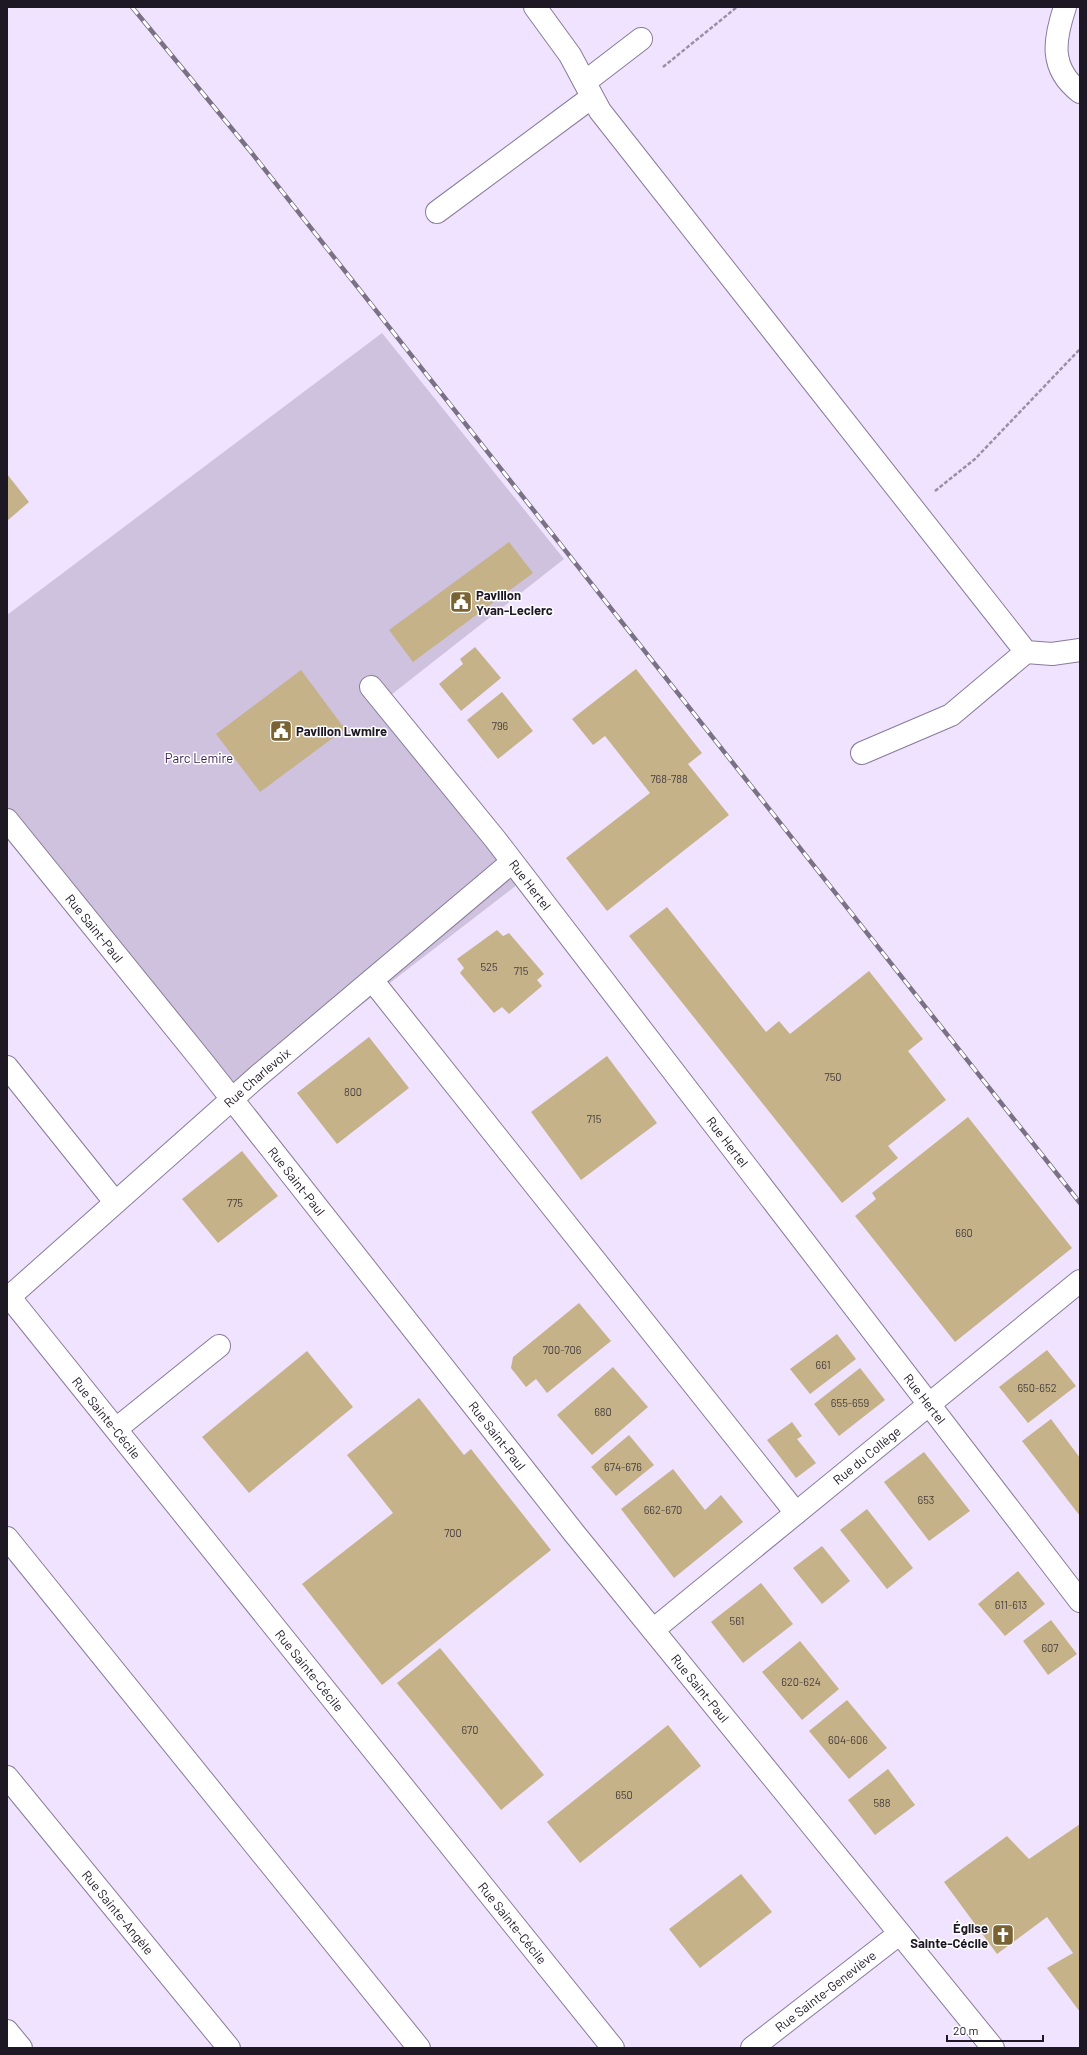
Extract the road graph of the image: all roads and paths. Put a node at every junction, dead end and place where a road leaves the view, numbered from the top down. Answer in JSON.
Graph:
{"nodes":[{"id":1,"x":535,"y":7,"type":"edge"},
{"id":2,"x":737,"y":7,"type":"edge"},
{"id":3,"x":1065,"y":7,"type":"edge"},
{"id":4,"x":641,"y":39,"type":"dead end"},
{"id":5,"x":663,"y":67,"type":"dead end"},
{"id":6,"x":589,"y":90,"type":"junction"},
{"id":7,"x":1080,"y":92,"type":"edge"},
{"id":8,"x":437,"y":212,"type":"dead end"},
{"id":9,"x":1080,"y":349,"type":"edge"},
{"id":10,"x":913,"y":509,"type":"junction"},
{"id":11,"x":1080,"y":650,"type":"edge"},
{"id":12,"x":1026,"y":652,"type":"junction"},
{"id":13,"x":371,"y":687,"type":"dead end"},
{"id":14,"x":862,"y":753,"type":"dead end"},
{"id":15,"x":7,"y":820,"type":"edge"},
{"id":16,"x":512,"y":862,"type":"junction"},
{"id":17,"x":372,"y":980,"type":"junction"},
{"id":18,"x":7,"y":1067,"type":"edge"},
{"id":19,"x":232,"y":1099,"type":"junction"},
{"id":20,"x":116,"y":1202,"type":"junction"},
{"id":21,"x":1080,"y":1281,"type":"edge"},
{"id":22,"x":8,"y":1296,"type":"edge"},
{"id":23,"x":219,"y":1346,"type":"dead end"},
{"id":24,"x":928,"y":1404,"type":"junction"},
{"id":25,"x":116,"y":1429,"type":"junction"},
{"id":26,"x":796,"y":1513,"type":"junction"},
{"id":27,"x":7,"y":1538,"type":"edge"},
{"id":28,"x":1080,"y":1601,"type":"edge"},
{"id":29,"x":653,"y":1630,"type":"junction"},
{"id":30,"x":7,"y":1777,"type":"edge"},
{"id":31,"x":899,"y":1934,"type":"junction"},
{"id":32,"x":7,"y":2031,"type":"edge"},
{"id":33,"x":21,"y":2048,"type":"edge"},
{"id":34,"x":229,"y":2048,"type":"edge"},
{"id":35,"x":419,"y":2048,"type":"edge"},
{"id":36,"x":613,"y":2048,"type":"edge"},
{"id":37,"x":752,"y":2048,"type":"edge"},
{"id":38,"x":993,"y":2048,"type":"edge"}],
"edges":[{"from":1,"to":6,"type":"street"},
{"from":2,"to":5,"type":"path"},
{"from":3,"to":7,"type":"street"},
{"from":4,"to":6,"type":"street"},
{"from":6,"to":8,"type":"street"},
{"from":6,"to":10,"type":"street"},
{"from":9,"to":10,"type":"path"},
{"from":10,"to":12,"type":"street"},
{"from":11,"to":12,"type":"street"},
{"from":12,"to":14,"type":"street"},
{"from":13,"to":16,"type":"street","name":"Rue Hertel"},
{"from":15,"to":19,"type":"street","name":"Rue Saint-Paul"},
{"from":16,"to":17,"type":"street","name":"Rue Charlevoix"},
{"from":16,"to":24,"type":"street","name":"Rue Hertel"},
{"from":17,"to":19,"type":"street","name":"Rue Charlevoix"},
{"from":17,"to":26,"type":"street"},
{"from":18,"to":20,"type":"street"},
{"from":19,"to":20,"type":"street","name":"Rue Charlevoix"},
{"from":19,"to":29,"type":"street","name":"Rue Saint-Paul"},
{"from":20,"to":22,"type":"street","name":"Rue Charlevoix"},
{"from":21,"to":24,"type":"street","name":"Rue du Collège"},
{"from":22,"to":25,"type":"street","name":"Rue Sainte-Cécile"},
{"from":23,"to":25,"type":"street"},
{"from":24,"to":26,"type":"street","name":"Rue du Collège"},
{"from":24,"to":28,"type":"street","name":"Rue Hertel"},
{"from":25,"to":36,"type":"street","name":"Rue Sainte-Cécile"},
{"from":26,"to":29,"type":"street","name":"Rue du Collège"},
{"from":27,"to":35,"type":"street"},
{"from":29,"to":31,"type":"street","name":"Rue Saint-Paul"},
{"from":30,"to":34,"type":"street","name":"Rue Sainte-Angèle"},
{"from":31,"to":37,"type":"street","name":"Rue Sainte-Geneviève"},
{"from":31,"to":38,"type":"street","name":"Rue Saint-Paul"},
{"from":32,"to":33,"type":"street"}]}
